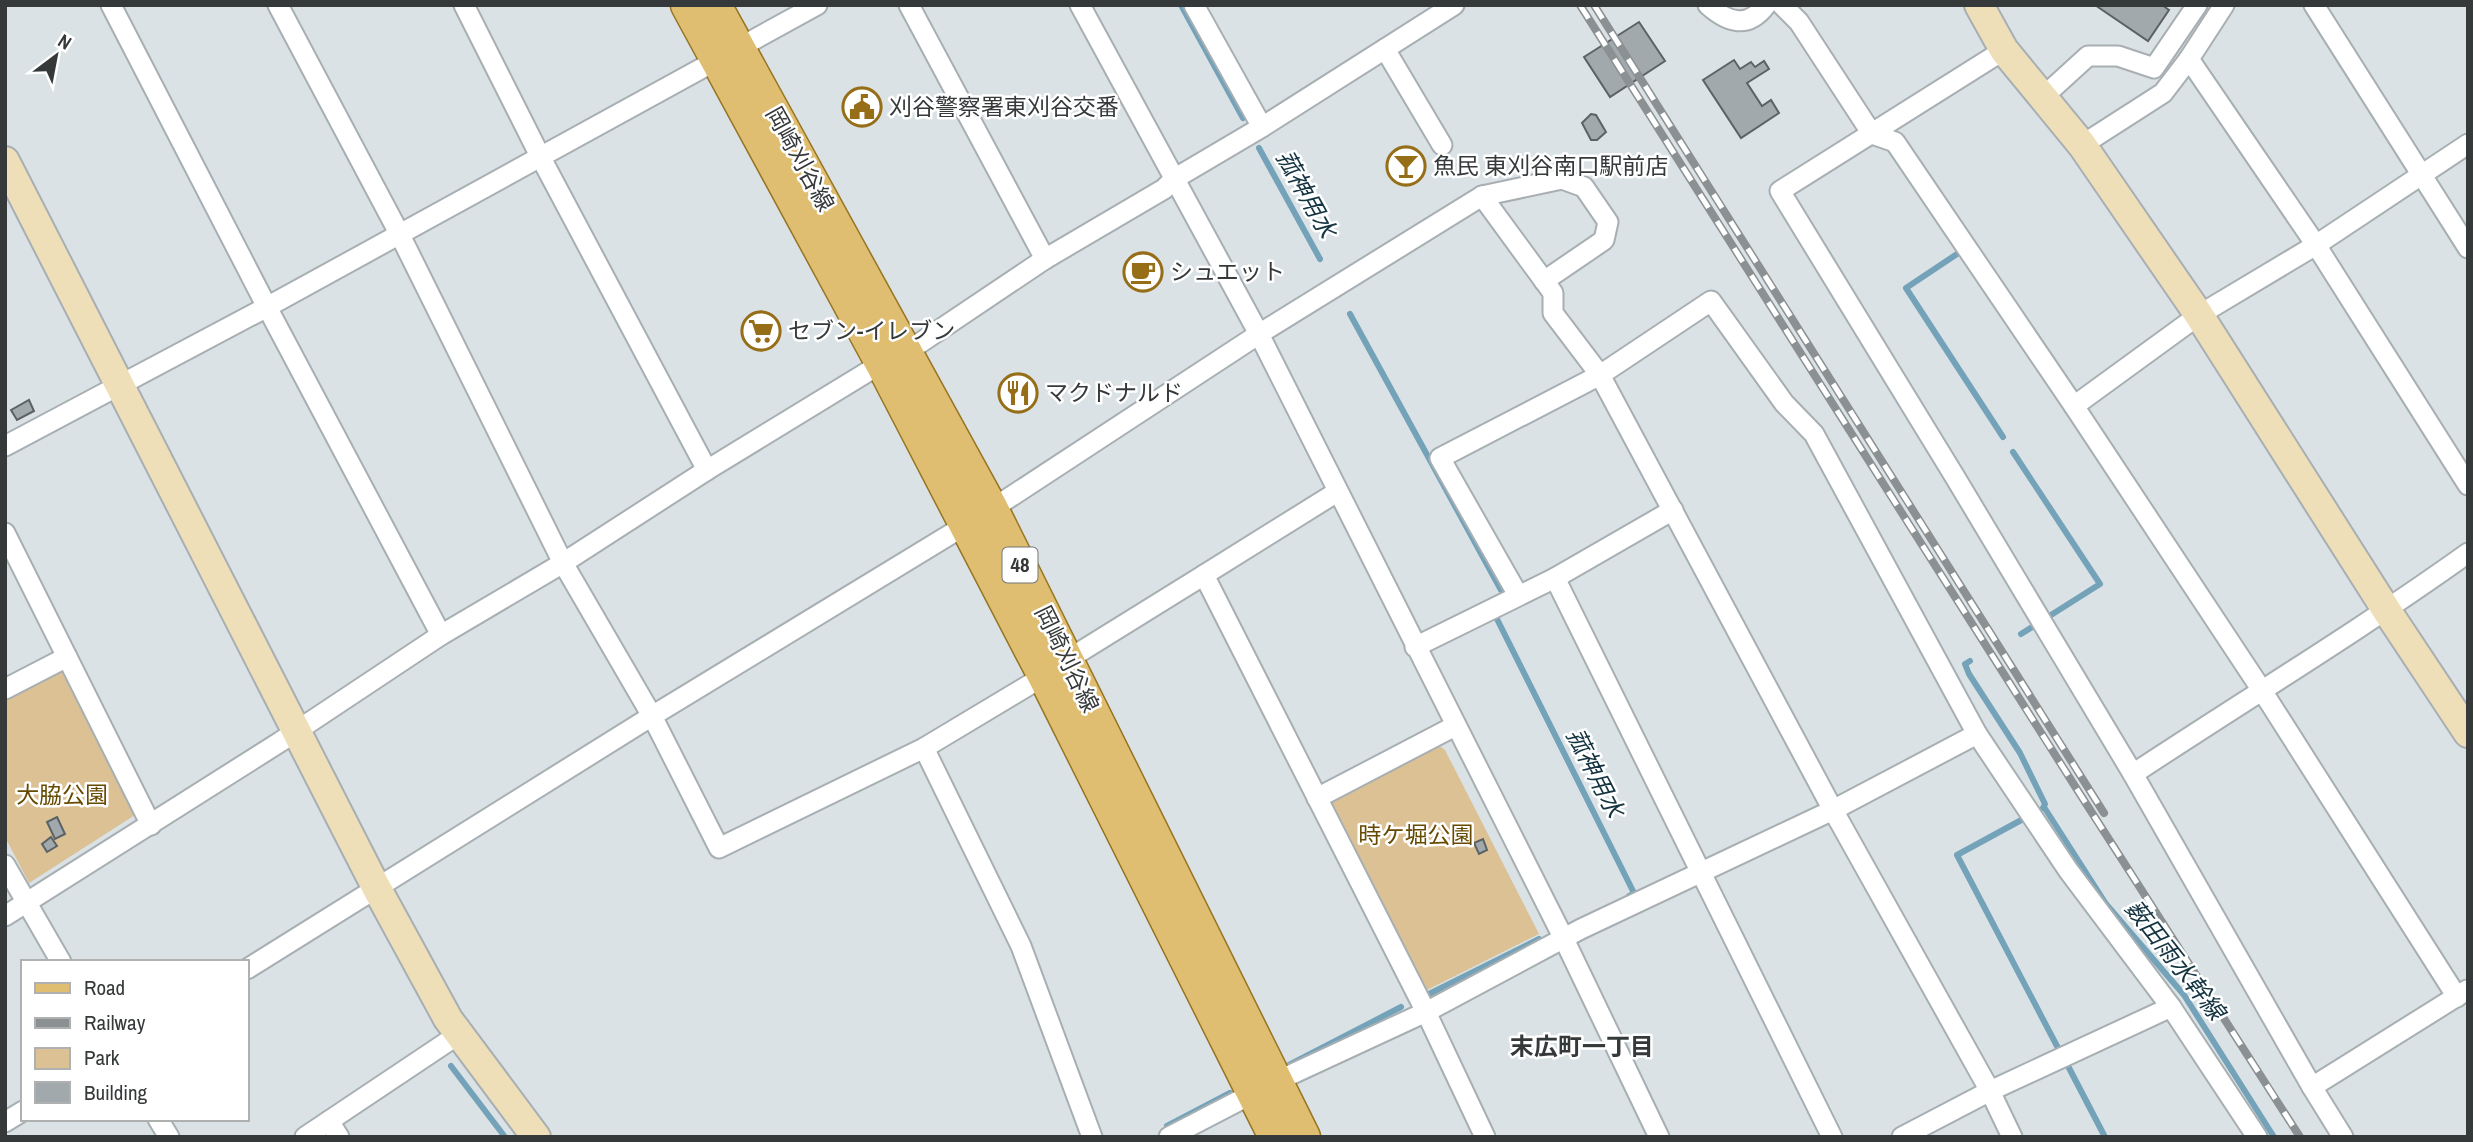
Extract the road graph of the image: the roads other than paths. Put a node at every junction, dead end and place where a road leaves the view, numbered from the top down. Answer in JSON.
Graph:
{"nodes":[{"id":1,"x":111,"y":5,"type":"edge"},
{"id":2,"x":278,"y":5,"type":"edge"},
{"id":3,"x":464,"y":5,"type":"edge"},
{"id":4,"x":687,"y":5,"type":"edge"},
{"id":5,"x":715,"y":5,"type":"edge"},
{"id":6,"x":817,"y":5,"type":"edge"},
{"id":7,"x":909,"y":5,"type":"edge"},
{"id":8,"x":1080,"y":5,"type":"edge"},
{"id":9,"x":1194,"y":5,"type":"edge"},
{"id":10,"x":1454,"y":5,"type":"edge"},
{"id":11,"x":1708,"y":5,"type":"edge"},
{"id":12,"x":1766,"y":5,"type":"edge"},
{"id":13,"x":1782,"y":5,"type":"edge"},
{"id":14,"x":1979,"y":5,"type":"edge"},
{"id":15,"x":2197,"y":5,"type":"edge"},
{"id":16,"x":2224,"y":5,"type":"edge"},
{"id":17,"x":2314,"y":5,"type":"edge"},
{"id":18,"x":1385,"y":49,"type":"junction"},
{"id":19,"x":2004,"y":50,"type":"junction"},
{"id":20,"x":727,"y":54,"type":"junction"},
{"id":21,"x":2189,"y":59,"type":"junction"},
{"id":22,"x":2043,"y":97,"type":"junction"},
{"id":23,"x":1262,"y":127,"type":"junction"},
{"id":24,"x":1872,"y":134,"type":"junction"},
{"id":25,"x":2468,"y":144,"type":"edge"},
{"id":26,"x":1442,"y":145,"type":"dead end"},
{"id":27,"x":2082,"y":145,"type":"junction"},
{"id":28,"x":541,"y":158,"type":"junction"},
{"id":29,"x":5,"y":161,"type":"edge"},
{"id":30,"x":2420,"y":176,"type":"junction"},
{"id":31,"x":1174,"y":179,"type":"junction"},
{"id":32,"x":1482,"y":196,"type":"junction"},
{"id":33,"x":399,"y":233,"type":"junction"},
{"id":34,"x":2316,"y":246,"type":"junction"},
{"id":35,"x":2468,"y":248,"type":"edge"},
{"id":36,"x":1045,"y":259,"type":"junction"},
{"id":37,"x":1544,"y":281,"type":"junction"},
{"id":38,"x":267,"y":307,"type":"junction"},
{"id":39,"x":2199,"y":315,"type":"junction"},
{"id":40,"x":1259,"y":334,"type":"junction"},
{"id":41,"x":893,"y":356,"type":"junction"},
{"id":42,"x":1600,"y":374,"type":"junction"},
{"id":43,"x":119,"y":384,"type":"junction"},
{"id":44,"x":2074,"y":406,"type":"junction"},
{"id":45,"x":5,"y":446,"type":"edge"},
{"id":46,"x":707,"y":470,"type":"junction"},
{"id":47,"x":2468,"y":485,"type":"edge"},
{"id":48,"x":1337,"y":492,"type":"junction"},
{"id":49,"x":992,"y":509,"type":"junction"},
{"id":50,"x":1673,"y":510,"type":"junction"},
{"id":51,"x":965,"y":526,"type":"junction"},
{"id":52,"x":5,"y":533,"type":"edge"},
{"id":53,"x":2468,"y":553,"type":"edge"},
{"id":54,"x":563,"y":563,"type":"junction"},
{"id":55,"x":1204,"y":575,"type":"junction"},
{"id":56,"x":1555,"y":578,"type":"junction"},
{"id":57,"x":1518,"y":595,"type":"junction"},
{"id":58,"x":2387,"y":611,"type":"junction"},
{"id":59,"x":441,"y":635,"type":"junction"},
{"id":60,"x":1415,"y":647,"type":"junction"},
{"id":61,"x":67,"y":657,"type":"junction"},
{"id":62,"x":1056,"y":668,"type":"junction"},
{"id":63,"x":2261,"y":689,"type":"junction"},
{"id":64,"x":5,"y":690,"type":"edge"},
{"id":65,"x":652,"y":716,"type":"junction"},
{"id":66,"x":1455,"y":726,"type":"junction"},
{"id":67,"x":296,"y":730,"type":"junction"},
{"id":68,"x":2468,"y":733,"type":"edge"},
{"id":69,"x":1977,"y":734,"type":"junction"},
{"id":70,"x":924,"y":748,"type":"junction"},
{"id":71,"x":2133,"y":774,"type":"junction"},
{"id":72,"x":1317,"y":798,"type":"junction"},
{"id":73,"x":1833,"y":810,"type":"junction"},
{"id":74,"x":151,"y":825,"type":"junction"},
{"id":75,"x":5,"y":865,"type":"edge"},
{"id":76,"x":1702,"y":873,"type":"junction"},
{"id":77,"x":376,"y":887,"type":"junction"},
{"id":78,"x":25,"y":903,"type":"junction"},
{"id":79,"x":5,"y":916,"type":"edge"},
{"id":80,"x":1564,"y":939,"type":"junction"},
{"id":81,"x":60,"y":960,"type":"edge"},
{"id":82,"x":248,"y":968,"type":"edge"},
{"id":83,"x":2462,"y":993,"type":"edge"},
{"id":84,"x":2171,"y":1007,"type":"junction"},
{"id":85,"x":1426,"y":1012,"type":"junction"},
{"id":86,"x":459,"y":1034,"type":"junction"},
{"id":87,"x":2312,"y":1087,"type":"junction"},
{"id":88,"x":1264,"y":1088,"type":"junction"},
{"id":89,"x":1990,"y":1091,"type":"junction"},
{"id":90,"x":21,"y":1112,"type":"edge"},
{"id":91,"x":159,"y":1121,"type":"edge"},
{"id":92,"x":5,"y":1122,"type":"edge"},
{"id":93,"x":334,"y":1129,"type":"edge"},
{"id":94,"x":169,"y":1137,"type":"edge"},
{"id":95,"x":305,"y":1137,"type":"edge"},
{"id":96,"x":537,"y":1137,"type":"edge"},
{"id":97,"x":1092,"y":1137,"type":"edge"},
{"id":98,"x":1169,"y":1137,"type":"edge"},
{"id":99,"x":1275,"y":1137,"type":"edge"},
{"id":100,"x":1304,"y":1137,"type":"edge"},
{"id":101,"x":1485,"y":1137,"type":"edge"},
{"id":102,"x":1659,"y":1137,"type":"edge"},
{"id":103,"x":1832,"y":1137,"type":"edge"},
{"id":104,"x":1902,"y":1137,"type":"edge"},
{"id":105,"x":2012,"y":1137,"type":"edge"},
{"id":106,"x":2258,"y":1137,"type":"edge"},
{"id":107,"x":2343,"y":1137,"type":"edge"}],
"edges":[{"from":1,"to":38,"type":"street"},
{"from":2,"to":33,"type":"street"},
{"from":3,"to":28,"type":"street"},
{"from":4,"to":20,"type":"main road","name":"岡崎刈谷線","number":"48"},
{"from":5,"to":20,"type":"main road","name":"岡崎刈谷線","number":"48"},
{"from":6,"to":20,"type":"street"},
{"from":7,"to":36,"type":"street"},
{"from":8,"to":31,"type":"street"},
{"from":9,"to":23,"type":"street"},
{"from":10,"to":18,"type":"street"},
{"from":11,"to":12,"type":"street"},
{"from":13,"to":24,"type":"street"},
{"from":14,"to":19,"type":"street"},
{"from":15,"to":22,"type":"street"},
{"from":16,"to":21,"type":"street"},
{"from":17,"to":30,"type":"street"},
{"from":18,"to":23,"type":"street"},
{"from":18,"to":26,"type":"street"},
{"from":19,"to":22,"type":"street"},
{"from":19,"to":24,"type":"street"},
{"from":20,"to":28,"type":"street"},
{"from":20,"to":41,"type":"main road","name":"岡崎刈谷線","number":"48"},
{"from":21,"to":27,"type":"street"},
{"from":21,"to":34,"type":"street"},
{"from":22,"to":27,"type":"street"},
{"from":23,"to":31,"type":"street"},
{"from":24,"to":44,"type":"street"},
{"from":24,"to":71,"type":"street"},
{"from":25,"to":30,"type":"street"},
{"from":27,"to":39,"type":"street"},
{"from":28,"to":33,"type":"street"},
{"from":28,"to":46,"type":"street"},
{"from":29,"to":43,"type":"street"},
{"from":30,"to":34,"type":"street"},
{"from":30,"to":35,"type":"street"},
{"from":31,"to":36,"type":"street"},
{"from":31,"to":40,"type":"street"},
{"from":32,"to":37,"type":"street"},
{"from":32,"to":37,"type":"street"},
{"from":32,"to":40,"type":"street"},
{"from":33,"to":38,"type":"street"},
{"from":33,"to":54,"type":"street"},
{"from":34,"to":39,"type":"street"},
{"from":34,"to":47,"type":"street"},
{"from":36,"to":41,"type":"street"},
{"from":37,"to":42,"type":"street"},
{"from":38,"to":43,"type":"street"},
{"from":38,"to":59,"type":"street"},
{"from":39,"to":44,"type":"street"},
{"from":39,"to":58,"type":"street"},
{"from":40,"to":48,"type":"street"},
{"from":40,"to":49,"type":"street"},
{"from":41,"to":46,"type":"street"},
{"from":41,"to":49,"type":"main road","name":"岡崎刈谷線","number":"48"},
{"from":41,"to":51,"type":"main road","name":"岡崎刈谷線","number":"48"},
{"from":42,"to":50,"type":"street"},
{"from":42,"to":57,"type":"street"},
{"from":42,"to":69,"type":"street"},
{"from":43,"to":45,"type":"street"},
{"from":43,"to":67,"type":"street"},
{"from":44,"to":63,"type":"street"},
{"from":46,"to":54,"type":"street"},
{"from":48,"to":55,"type":"street"},
{"from":48,"to":60,"type":"street"},
{"from":49,"to":51,"type":"street"},
{"from":49,"to":62,"type":"main road","name":"岡崎刈谷線","number":"48"},
{"from":50,"to":56,"type":"street"},
{"from":50,"to":73,"type":"street"},
{"from":51,"to":62,"type":"main road","name":"岡崎刈谷線","number":"48"},
{"from":51,"to":65,"type":"street"},
{"from":52,"to":61,"type":"street"},
{"from":53,"to":58,"type":"street"},
{"from":54,"to":59,"type":"street"},
{"from":54,"to":65,"type":"street"},
{"from":55,"to":62,"type":"street"},
{"from":55,"to":72,"type":"street"},
{"from":56,"to":57,"type":"street"},
{"from":56,"to":76,"type":"street"},
{"from":57,"to":60,"type":"street"},
{"from":58,"to":63,"type":"street"},
{"from":58,"to":68,"type":"street"},
{"from":59,"to":67,"type":"street"},
{"from":60,"to":66,"type":"street"},
{"from":61,"to":64,"type":"street"},
{"from":61,"to":74,"type":"street"},
{"from":62,"to":70,"type":"street"},
{"from":62,"to":88,"type":"main road","name":"岡崎刈谷線","number":"48"},
{"from":63,"to":71,"type":"street"},
{"from":63,"to":83,"type":"street"},
{"from":65,"to":70,"type":"street"},
{"from":65,"to":77,"type":"street"},
{"from":66,"to":72,"type":"street"},
{"from":66,"to":80,"type":"street"},
{"from":67,"to":74,"type":"street"},
{"from":67,"to":77,"type":"street"},
{"from":69,"to":73,"type":"street"},
{"from":69,"to":84,"type":"street"},
{"from":70,"to":97,"type":"street"},
{"from":71,"to":87,"type":"street"},
{"from":72,"to":85,"type":"street"},
{"from":73,"to":76,"type":"street"},
{"from":73,"to":89,"type":"street"},
{"from":74,"to":78,"type":"street"},
{"from":75,"to":78,"type":"street"},
{"from":76,"to":80,"type":"street"},
{"from":76,"to":103,"type":"street"},
{"from":77,"to":82,"type":"street"},
{"from":77,"to":86,"type":"street"},
{"from":78,"to":79,"type":"street"},
{"from":78,"to":81,"type":"street"},
{"from":80,"to":85,"type":"street"},
{"from":80,"to":102,"type":"street"},
{"from":83,"to":87,"type":"street"},
{"from":84,"to":89,"type":"street"},
{"from":84,"to":106,"type":"street"},
{"from":85,"to":88,"type":"street"},
{"from":85,"to":101,"type":"street"},
{"from":86,"to":93,"type":"street"},
{"from":86,"to":96,"type":"street"},
{"from":87,"to":107,"type":"street"},
{"from":88,"to":98,"type":"street"},
{"from":88,"to":99,"type":"main road","name":"岡崎刈谷線","number":"48"},
{"from":88,"to":100,"type":"main road","name":"岡崎刈谷線","number":"48"},
{"from":89,"to":104,"type":"street"},
{"from":89,"to":105,"type":"street"},
{"from":90,"to":92,"type":"street"},
{"from":91,"to":94,"type":"street"},
{"from":93,"to":95,"type":"street"}]}
